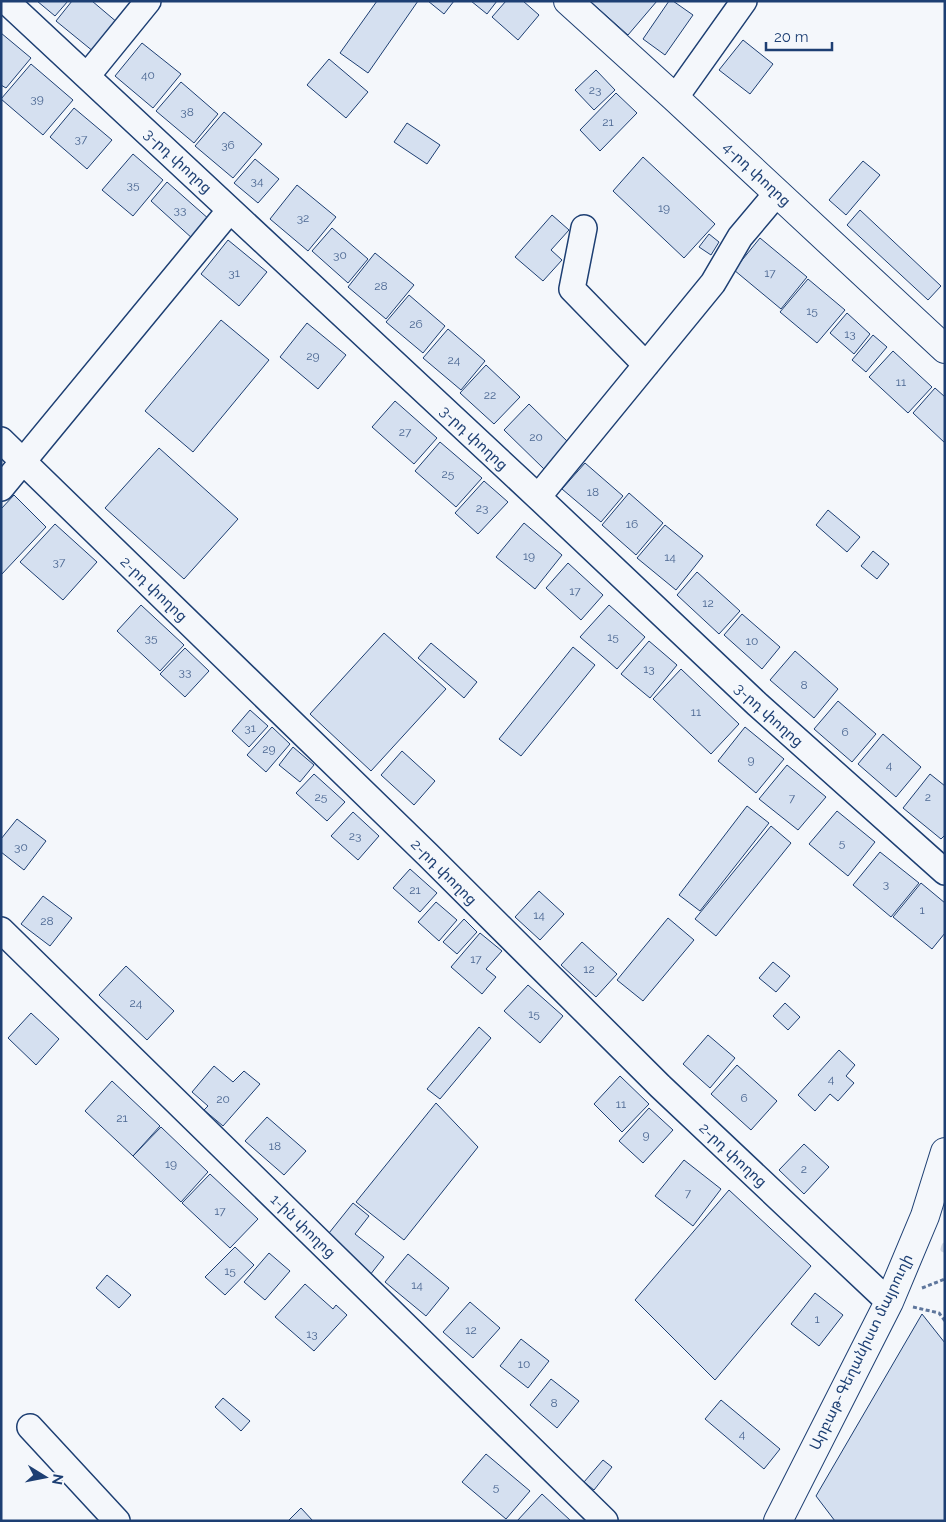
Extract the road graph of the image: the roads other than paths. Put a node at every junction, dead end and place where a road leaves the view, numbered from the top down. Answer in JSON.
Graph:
{"nodes":[{"id":1,"x":6,"y":1,"type":"edge"},
{"id":2,"x":148,"y":1,"type":"edge"},
{"id":3,"x":568,"y":1,"type":"edge"},
{"id":4,"x":744,"y":1,"type":"edge"},
{"id":5,"x":87,"y":76,"type":"junction"},
{"id":6,"x":676,"y":98,"type":"junction"},
{"id":7,"x":777,"y":193,"type":"junction"},
{"id":8,"x":230,"y":210,"type":"junction"},
{"id":9,"x":584,"y":228,"type":"dead end"},
{"id":10,"x":945,"y":349,"type":"edge"},
{"id":11,"x":646,"y":364,"type":"junction"},
{"id":12,"x":1,"y":440,"type":"edge"},
{"id":13,"x":24,"y":462,"type":"junction"},
{"id":14,"x":1,"y":488,"type":"edge"},
{"id":15,"x":538,"y":497,"type":"junction"},
{"id":16,"x":945,"y":872,"type":"edge"},
{"id":17,"x":1,"y":930,"type":"edge"},
{"id":18,"x":945,"y":1152,"type":"edge"},
{"id":19,"x":888,"y":1302,"type":"junction"},
{"id":20,"x":30,"y":1427,"type":"dead end"},
{"id":21,"x":117,"y":1521,"type":"edge"},
{"id":22,"x":605,"y":1521,"type":"edge"},
{"id":23,"x":778,"y":1521,"type":"edge"}],
"edges":[{"from":1,"to":5,"type":"street","name":"3-րդ փողոց"},
{"from":2,"to":5,"type":"street"},
{"from":3,"to":6,"type":"main road","name":"4-րդ փողոց"},
{"from":4,"to":6,"type":"street"},
{"from":5,"to":8,"type":"street","name":"3-րդ փողոց"},
{"from":6,"to":7,"type":"main road","name":"4-րդ փողոց"},
{"from":7,"to":10,"type":"main road","name":"4-րդ փողոց"},
{"from":7,"to":11,"type":"street"},
{"from":8,"to":13,"type":"street"},
{"from":8,"to":15,"type":"street","name":"3-րդ փողոց"},
{"from":9,"to":11,"type":"street"},
{"from":11,"to":15,"type":"street"},
{"from":12,"to":13,"type":"street","name":"2-րդ փողոց"},
{"from":13,"to":14,"type":"street"},
{"from":13,"to":19,"type":"street","name":"2-րդ փողոց"},
{"from":15,"to":16,"type":"street","name":"3-րդ փողոց"},
{"from":17,"to":22,"type":"street","name":"1-ին փողոց"},
{"from":18,"to":19,"type":"main road","name":"Արբաթ-Գեղանիստ մայրուղի"},
{"from":19,"to":23,"type":"main road","name":"Արբաթ-Գեղանիստ մայրուղի"},
{"from":20,"to":21,"type":"street"}]}
